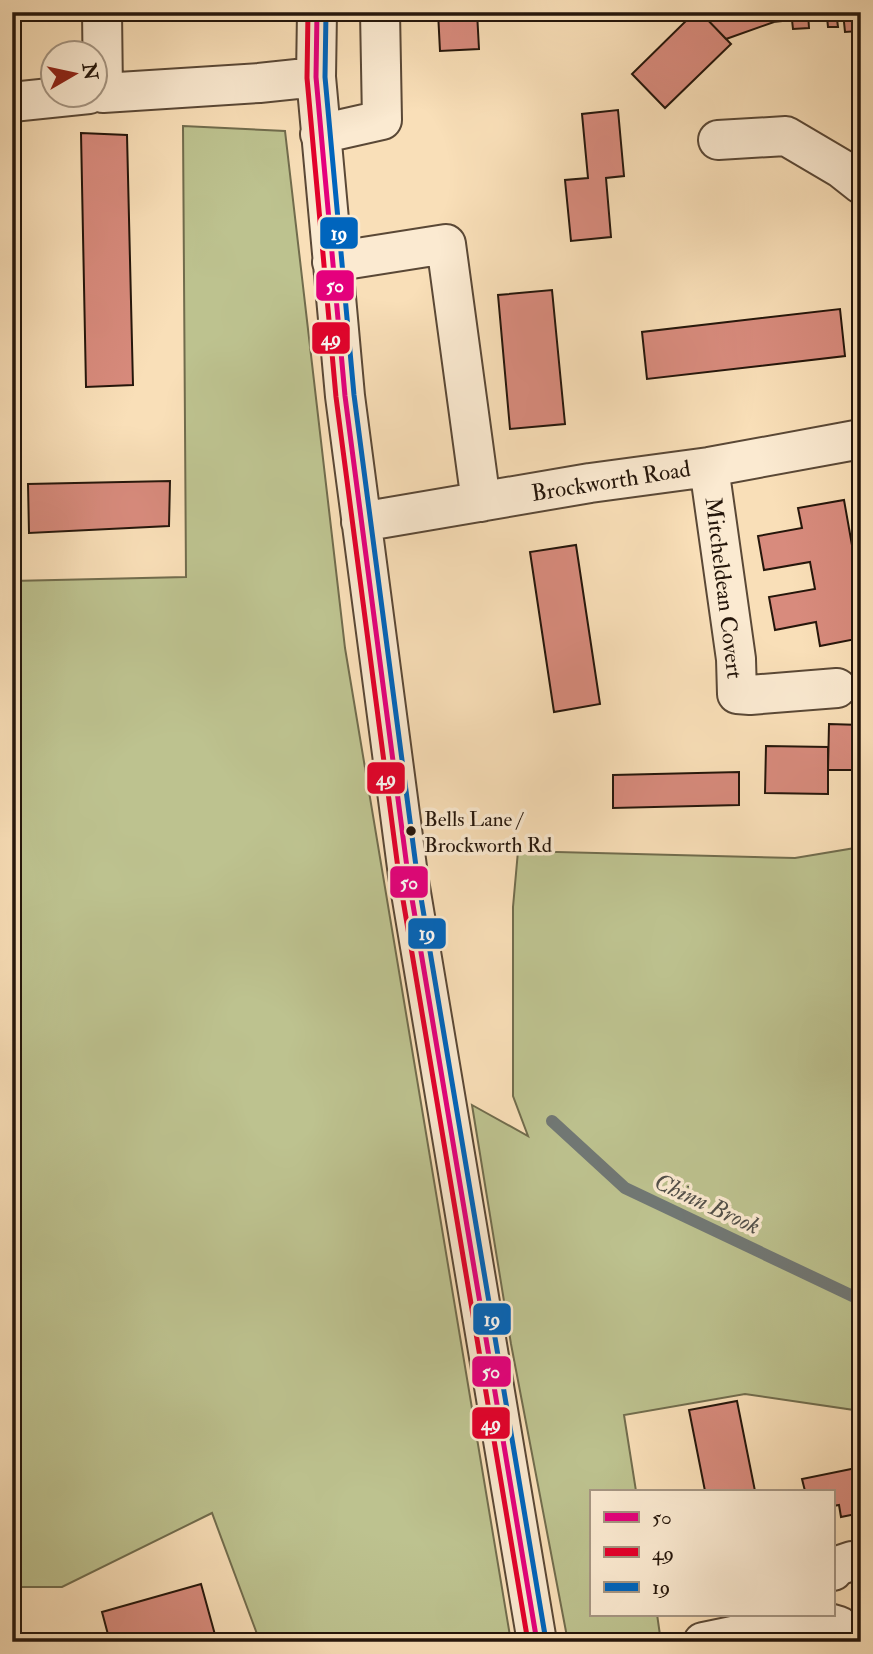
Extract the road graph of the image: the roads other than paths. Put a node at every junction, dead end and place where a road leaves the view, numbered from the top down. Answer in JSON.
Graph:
{"nodes":[{"id":1,"x":102,"y":12,"type":"edge"},
{"id":2,"x":317,"y":12,"type":"edge"},
{"id":3,"x":380,"y":12,"type":"edge"},
{"id":4,"x":100,"y":38,"type":"edge"},
{"id":5,"x":316,"y":77,"type":"junction"},
{"id":6,"x":108,"y":93,"type":"edge"},
{"id":7,"x":38,"y":99,"type":"edge"},
{"id":8,"x":12,"y":102,"type":"edge"},
{"id":9,"x":320,"y":134,"type":"junction"},
{"id":10,"x":718,"y":140,"type":"dead end"},
{"id":11,"x":861,"y":184,"type":"edge"},
{"id":12,"x":332,"y":262,"type":"junction"},
{"id":13,"x":861,"y":439,"type":"edge"},
{"id":14,"x":709,"y":467,"type":"junction"},
{"id":15,"x":481,"y":502,"type":"junction"},
{"id":16,"x":360,"y":522,"type":"junction"},
{"id":17,"x":837,"y":688,"type":"dead end"},
{"id":18,"x":861,"y":1563,"type":"edge"},
{"id":19,"x":834,"y":1567,"type":"edge"},
{"id":20,"x":816,"y":1616,"type":"edge"},
{"id":21,"x":537,"y":1642,"type":"edge"},
{"id":22,"x":703,"y":1642,"type":"edge"},
{"id":23,"x":854,"y":1642,"type":"edge"}],
"edges":[{"from":1,"to":4,"type":"street"},
{"from":2,"to":5,"type":"street"},
{"from":3,"to":9,"type":"street"},
{"from":5,"to":6,"type":"street"},
{"from":5,"to":9,"type":"street"},
{"from":7,"to":8,"type":"street"},
{"from":9,"to":12,"type":"street"},
{"from":10,"to":11,"type":"street"},
{"from":12,"to":15,"type":"street"},
{"from":12,"to":16,"type":"street"},
{"from":13,"to":14,"type":"street","name":"Brockworth Road"},
{"from":14,"to":15,"type":"street","name":"Brockworth Road"},
{"from":14,"to":17,"type":"street","name":"Mitcheldean Covert"},
{"from":15,"to":16,"type":"street","name":"Brockworth Road"},
{"from":16,"to":21,"type":"street"},
{"from":18,"to":19,"type":"street"},
{"from":20,"to":22,"type":"street"},
{"from":20,"to":23,"type":"street"}]}
